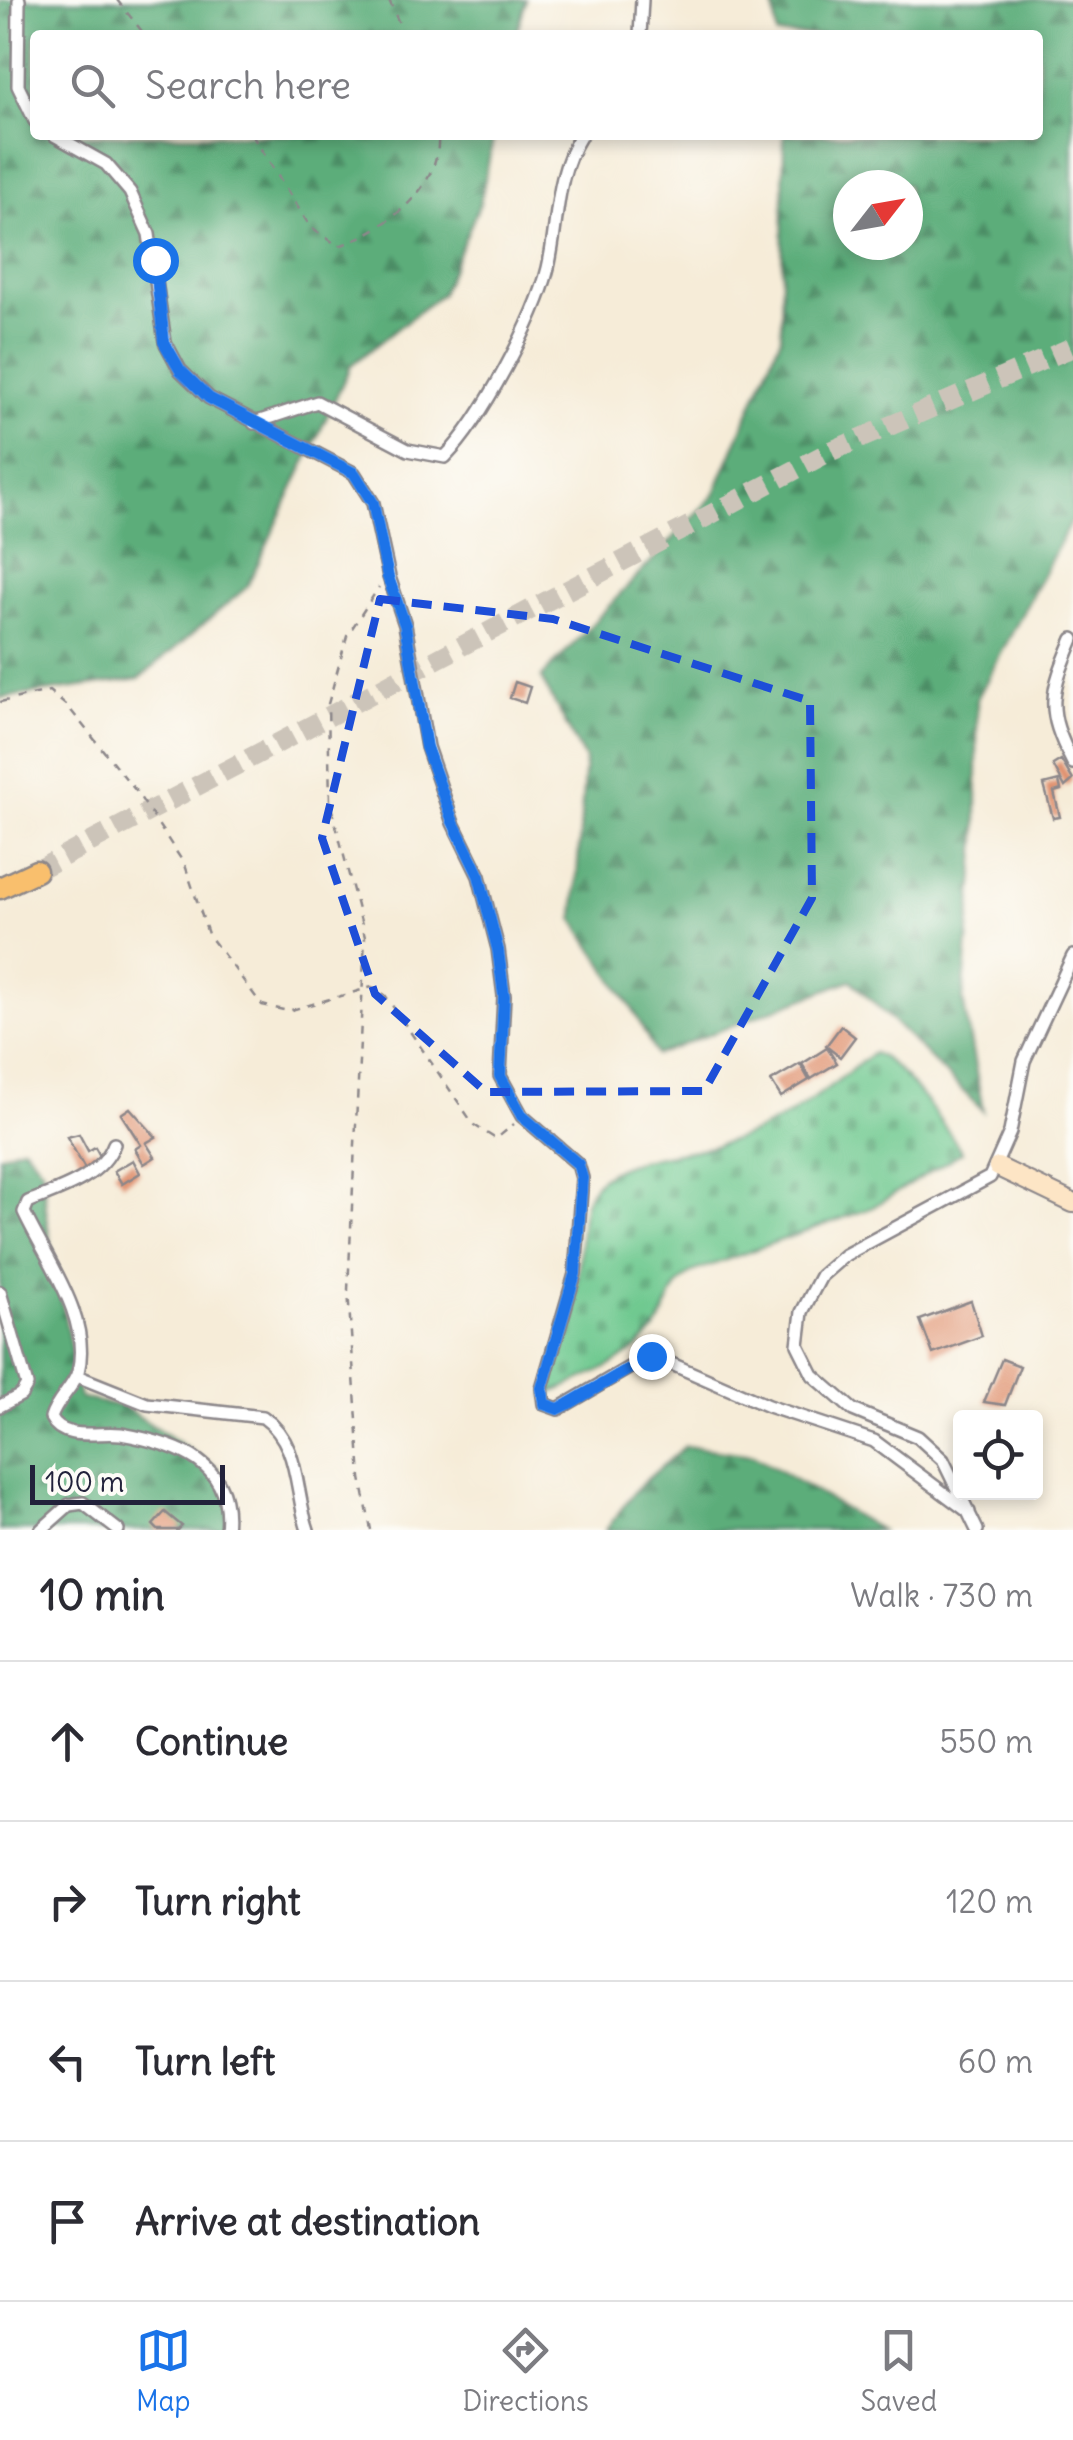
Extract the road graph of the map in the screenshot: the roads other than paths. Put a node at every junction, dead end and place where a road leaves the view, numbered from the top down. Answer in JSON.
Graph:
{"nodes":[{"id":1,"x":19,"y":0,"type":"edge"},
{"id":2,"x":642,"y":0,"type":"edge"},
{"id":3,"x":640,"y":30,"type":"edge"},
{"id":4,"x":30,"y":111,"type":"edge"},
{"id":5,"x":63,"y":140,"type":"edge"},
{"id":6,"x":578,"y":140,"type":"edge"},
{"id":7,"x":254,"y":422,"type":"junction"},
{"id":8,"x":1073,"y":639,"type":"edge"},
{"id":9,"x":1073,"y":763,"type":"edge"},
{"id":10,"x":36,"y":871,"type":"tunnel mouth"},
{"id":11,"x":0,"y":888,"type":"edge"},
{"id":12,"x":1073,"y":956,"type":"edge"},
{"id":13,"x":114,"y":1144,"type":"dead end"},
{"id":14,"x":998,"y":1167,"type":"junction"},
{"id":15,"x":1073,"y":1203,"type":"edge"},
{"id":16,"x":0,"y":1292,"type":"edge"},
{"id":17,"x":77,"y":1376,"type":"junction"},
{"id":18,"x":0,"y":1406,"type":"edge"},
{"id":19,"x":969,"y":1512,"type":"junction"},
{"id":20,"x":41,"y":1530,"type":"edge"},
{"id":21,"x":118,"y":1530,"type":"edge"},
{"id":22,"x":226,"y":1530,"type":"edge"},
{"id":23,"x":308,"y":1530,"type":"edge"},
{"id":24,"x":977,"y":1530,"type":"edge"}],
"edges":[{"from":1,"to":4,"type":"street"},
{"from":2,"to":3,"type":"street"},
{"from":5,"to":7,"type":"street"},
{"from":6,"to":7,"type":"street"},
{"from":7,"to":19,"type":"street"},
{"from":8,"to":9,"type":"street"},
{"from":10,"to":11,"type":"highway"},
{"from":12,"to":14,"type":"street"},
{"from":13,"to":17,"type":"street"},
{"from":14,"to":15,"type":"street"},
{"from":14,"to":19,"type":"street"},
{"from":16,"to":18,"type":"street"},
{"from":17,"to":22,"type":"street"},
{"from":17,"to":23,"type":"street"},
{"from":19,"to":24,"type":"street"},
{"from":20,"to":21,"type":"street"}]}
